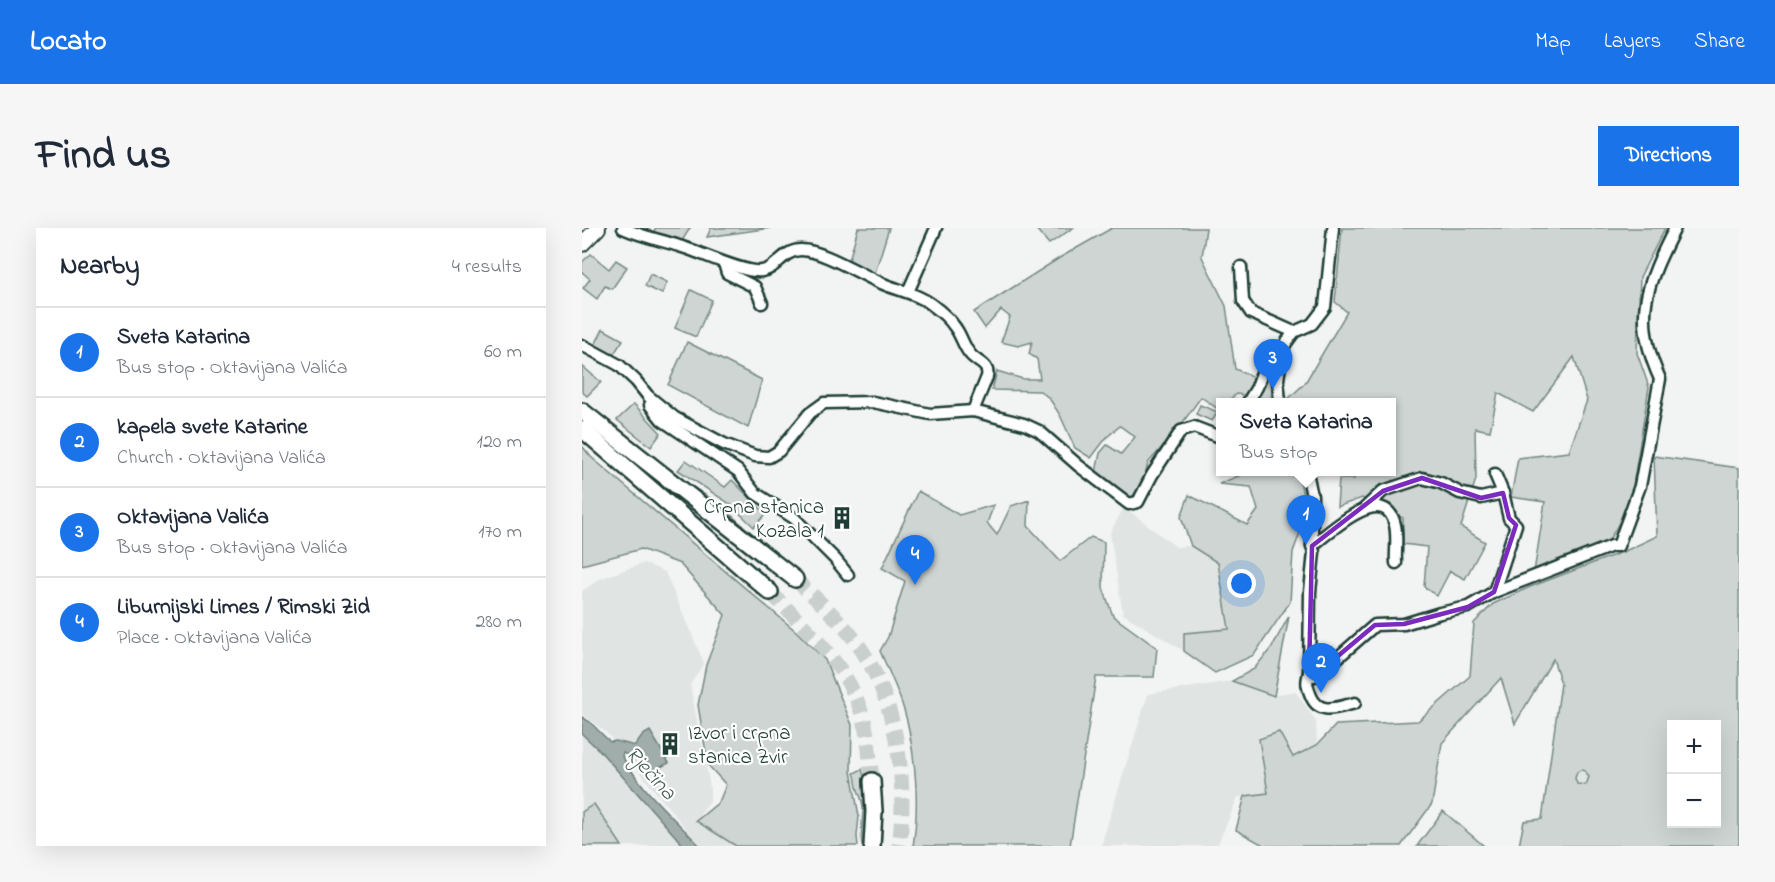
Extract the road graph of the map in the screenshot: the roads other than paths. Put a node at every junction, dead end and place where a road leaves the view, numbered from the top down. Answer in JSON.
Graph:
{"nodes":[{"id":1,"x":598,"y":228,"type":"edge"},
{"id":2,"x":623,"y":228,"type":"edge"},
{"id":3,"x":936,"y":228,"type":"edge"},
{"id":4,"x":1333,"y":228,"type":"edge"},
{"id":5,"x":1675,"y":228,"type":"edge"},
{"id":6,"x":582,"y":244,"type":"edge"},
{"id":7,"x":724,"y":263,"type":"junction"},
{"id":8,"x":1241,"y":267,"type":"dead end"},
{"id":9,"x":909,"y":292,"type":"junction"},
{"id":10,"x":762,"y":303,"type":"dead end"},
{"id":11,"x":1294,"y":332,"type":"junction"},
{"id":12,"x":582,"y":345,"type":"edge"},
{"id":13,"x":1282,"y":351,"type":"junction"},
{"id":14,"x":648,"y":396,"type":"junction"},
{"id":15,"x":1250,"y":398,"type":"edge"},
{"id":16,"x":1280,"y":398,"type":"edge"},
{"id":17,"x":582,"y":411,"type":"edge"},
{"id":18,"x":973,"y":411,"type":"junction"},
{"id":19,"x":582,"y":429,"type":"edge"},
{"id":20,"x":1216,"y":435,"type":"edge"},
{"id":21,"x":1495,"y":474,"type":"dead end"},
{"id":22,"x":1308,"y":476,"type":"edge"},
{"id":23,"x":1503,"y":494,"type":"junction"},
{"id":24,"x":1364,"y":509,"type":"junction"},
{"id":25,"x":1312,"y":546,"type":"junction"},
{"id":26,"x":1396,"y":563,"type":"dead end"},
{"id":27,"x":848,"y":575,"type":"dead end"},
{"id":28,"x":795,"y":579,"type":"tunnel mouth"},
{"id":29,"x":770,"y":592,"type":"tunnel mouth"},
{"id":30,"x":1494,"y":592,"type":"junction"},
{"id":31,"x":1309,"y":673,"type":"junction"},
{"id":32,"x":1355,"y":702,"type":"dead end"},
{"id":33,"x":872,"y":781,"type":"tunnel mouth"},
{"id":34,"x":872,"y":846,"type":"edge"}],
"edges":[{"from":1,"to":6,"type":"main road"},
{"from":2,"to":7,"type":"street"},
{"from":3,"to":9,"type":"street"},
{"from":4,"to":11,"type":"street"},
{"from":5,"to":30,"type":"street"},
{"from":7,"to":9,"type":"street"},
{"from":7,"to":10,"type":"street"},
{"from":8,"to":11,"type":"street"},
{"from":9,"to":18,"type":"street"},
{"from":11,"to":13,"type":"street"},
{"from":12,"to":14,"type":"street"},
{"from":13,"to":15,"type":"street"},
{"from":13,"to":16,"type":"street"},
{"from":14,"to":18,"type":"street"},
{"from":14,"to":27,"type":"street"},
{"from":17,"to":28,"type":"highway"},
{"from":18,"to":20,"type":"street"},
{"from":19,"to":29,"type":"highway"},
{"from":21,"to":23,"type":"street"},
{"from":22,"to":25,"type":"street"},
{"from":23,"to":24,"type":"street"},
{"from":23,"to":30,"type":"street"},
{"from":24,"to":25,"type":"street"},
{"from":24,"to":26,"type":"street"},
{"from":25,"to":31,"type":"street"},
{"from":30,"to":31,"type":"street"},
{"from":31,"to":32,"type":"street"},
{"from":33,"to":34,"type":"highway"}]}
